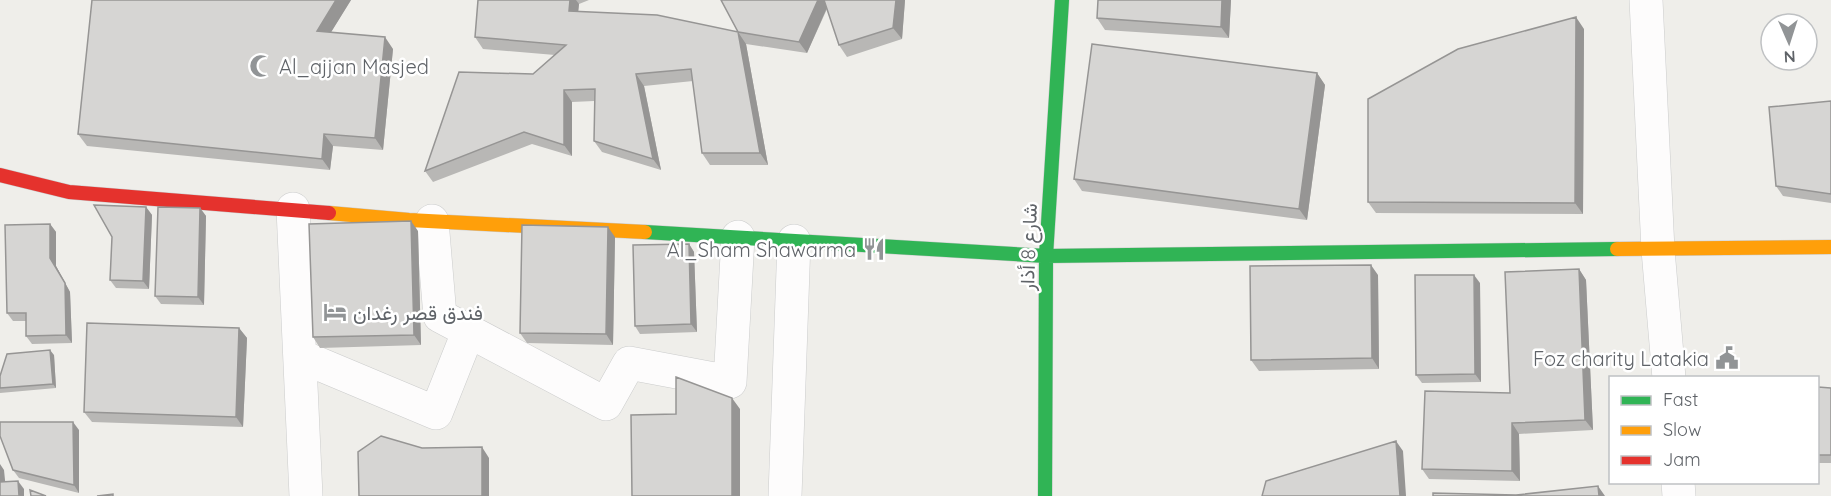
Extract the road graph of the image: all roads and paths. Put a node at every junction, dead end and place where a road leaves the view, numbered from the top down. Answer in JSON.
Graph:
{"nodes":[{"id":1,"x":1062,"y":0,"type":"edge"},
{"id":2,"x":1646,"y":0,"type":"edge"},
{"id":3,"x":0,"y":175,"type":"edge"},
{"id":4,"x":293,"y":209,"type":"junction"},
{"id":5,"x":432,"y":221,"type":"junction"},
{"id":6,"x":738,"y":237,"type":"junction"},
{"id":7,"x":794,"y":241,"type":"junction"},
{"id":8,"x":1831,"y":247,"type":"edge"},
{"id":9,"x":1658,"y":250,"type":"junction"},
{"id":10,"x":1046,"y":256,"type":"junction"},
{"id":11,"x":469,"y":330,"type":"junction"},
{"id":12,"x":300,"y":356,"type":"junction"},
{"id":13,"x":1669,"y":376,"type":"edge"},
{"id":14,"x":306,"y":496,"type":"edge"},
{"id":15,"x":785,"y":496,"type":"edge"},
{"id":16,"x":1045,"y":496,"type":"edge"}],
"edges":[{"from":1,"to":10,"type":"main road","name":"شارع 8 أذار"},
{"from":2,"to":9,"type":"street"},
{"from":3,"to":4,"type":"main road"},
{"from":4,"to":5,"type":"main road"},
{"from":4,"to":12,"type":"street"},
{"from":5,"to":6,"type":"main road"},
{"from":5,"to":11,"type":"street"},
{"from":6,"to":7,"type":"main road"},
{"from":6,"to":11,"type":"street"},
{"from":7,"to":10,"type":"main road"},
{"from":7,"to":15,"type":"street"},
{"from":8,"to":9,"type":"main road"},
{"from":9,"to":10,"type":"main road"},
{"from":9,"to":13,"type":"street"},
{"from":10,"to":16,"type":"main road","name":"شارع 8 أذار"},
{"from":11,"to":12,"type":"street"},
{"from":12,"to":14,"type":"street"}]}
